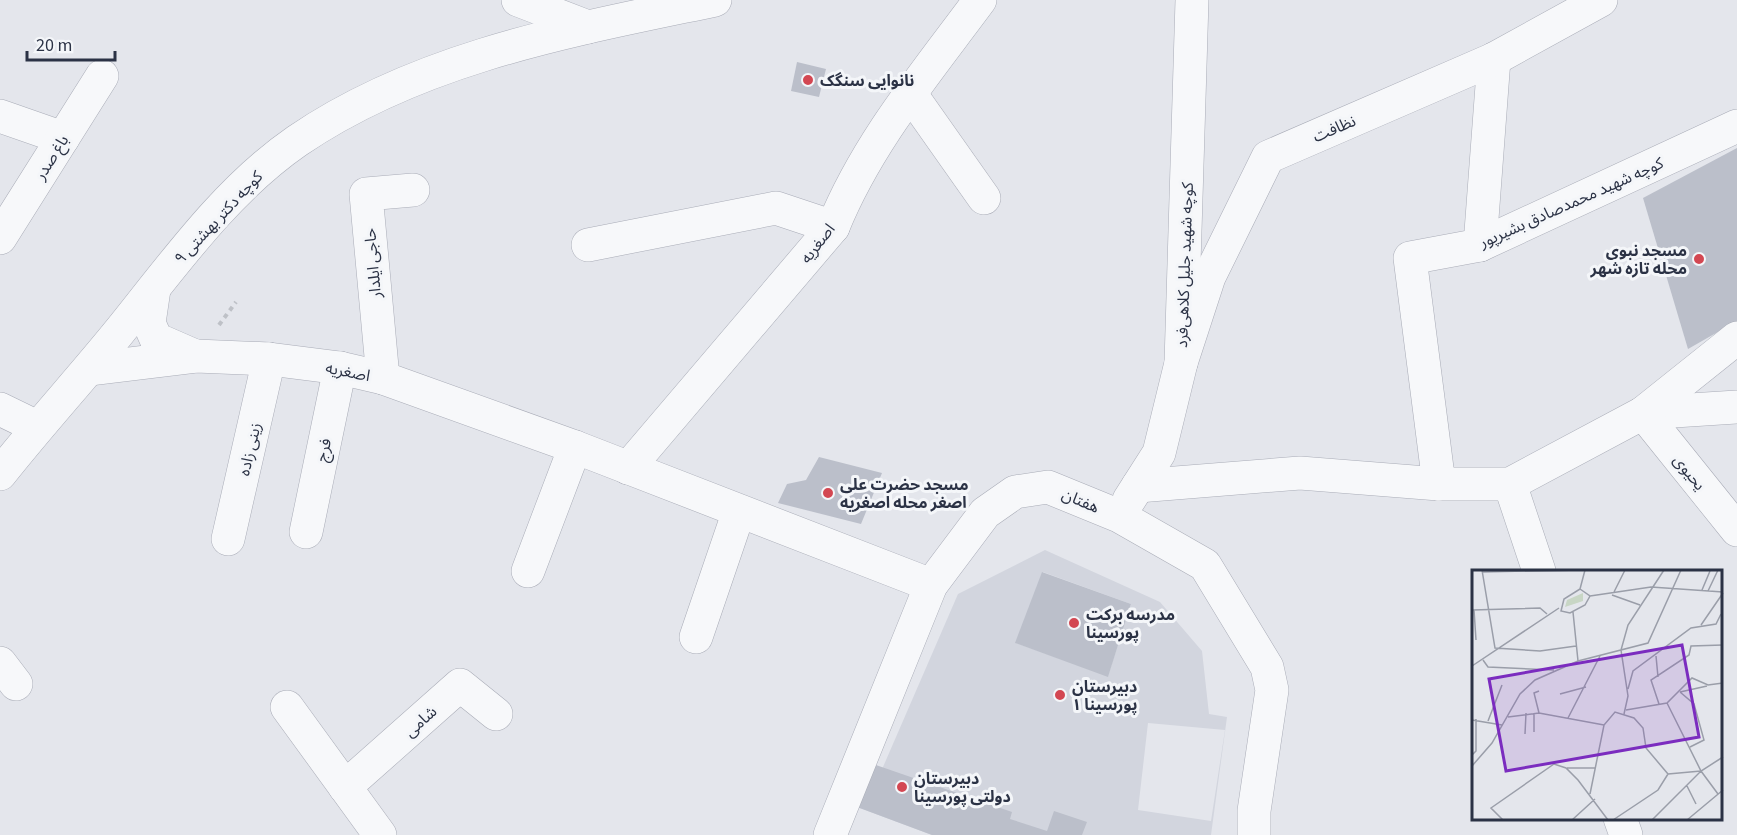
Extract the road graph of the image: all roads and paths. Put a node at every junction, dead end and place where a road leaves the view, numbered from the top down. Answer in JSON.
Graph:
{"nodes":[{"id":1,"x":518,"y":0,"type":"edge"},
{"id":2,"x":715,"y":0,"type":"edge"},
{"id":3,"x":980,"y":0,"type":"edge"},
{"id":4,"x":1192,"y":0,"type":"edge"},
{"id":5,"x":1600,"y":0,"type":"edge"},
{"id":6,"x":588,"y":27,"type":"junction"},
{"id":7,"x":1494,"y":59,"type":"junction"},
{"id":8,"x":102,"y":76,"type":"dead end"},
{"id":9,"x":910,"y":93,"type":"junction"},
{"id":10,"x":0,"y":116,"type":"edge"},
{"id":11,"x":1737,"y":126,"type":"edge"},
{"id":12,"x":63,"y":138,"type":"junction"},
{"id":13,"x":413,"y":190,"type":"dead end"},
{"id":14,"x":984,"y":198,"type":"dead end"},
{"id":15,"x":833,"y":227,"type":"junction"},
{"id":16,"x":0,"y":238,"type":"edge"},
{"id":17,"x":588,"y":245,"type":"dead end"},
{"id":18,"x":1480,"y":245,"type":"junction"},
{"id":19,"x":154,"y":289,"type":"junction"},
{"id":20,"x":1737,"y":338,"type":"edge"},
{"id":21,"x":196,"y":356,"type":"junction"},
{"id":22,"x":269,"y":359,"type":"junction"},
{"id":23,"x":1181,"y":363,"type":"junction"},
{"id":24,"x":340,"y":368,"type":"junction"},
{"id":25,"x":88,"y":369,"type":"junction"},
{"id":26,"x":383,"y":378,"type":"junction"},
{"id":27,"x":1737,"y":407,"type":"edge"},
{"id":28,"x":0,"y":409,"type":"edge"},
{"id":29,"x":1642,"y":413,"type":"junction"},
{"id":30,"x":37,"y":428,"type":"junction"},
{"id":31,"x":575,"y":447,"type":"junction"},
{"id":32,"x":628,"y":468,"type":"junction"},
{"id":33,"x":0,"y":474,"type":"edge"},
{"id":34,"x":1439,"y":484,"type":"junction"},
{"id":35,"x":1510,"y":484,"type":"junction"},
{"id":36,"x":1138,"y":486,"type":"junction"},
{"id":37,"x":740,"y":511,"type":"junction"},
{"id":38,"x":1119,"y":516,"type":"junction"},
{"id":39,"x":1737,"y":530,"type":"edge"},
{"id":40,"x":306,"y":532,"type":"dead end"},
{"id":41,"x":228,"y":539,"type":"dead end"},
{"id":42,"x":1539,"y":570,"type":"edge"},
{"id":43,"x":528,"y":571,"type":"dead end"},
{"id":44,"x":931,"y":585,"type":"junction"},
{"id":45,"x":696,"y":637,"type":"dead end"},
{"id":46,"x":287,"y":707,"type":"dead end"},
{"id":47,"x":496,"y":714,"type":"dead end"},
{"id":48,"x":345,"y":788,"type":"junction"},
{"id":49,"x":1620,"y":820,"type":"edge"},
{"id":50,"x":380,"y":835,"type":"edge"},
{"id":51,"x":830,"y":835,"type":"edge"},
{"id":52,"x":1254,"y":835,"type":"edge"},
{"id":53,"x":1626,"y":835,"type":"edge"}],
"edges":[{"from":1,"to":6,"type":"street"},
{"from":2,"to":6,"type":"street","name":"کوچه دکتر بهشتی ۹"},
{"from":3,"to":9,"type":"street","name":"اصغریه"},
{"from":4,"to":23,"type":"street","name":"کوچه شهید جلیل کلاهی‌فرد"},
{"from":5,"to":7,"type":"street","name":"نظافت"},
{"from":6,"to":19,"type":"street","name":"کوچه دکتر بهشتی ۹"},
{"from":7,"to":18,"type":"street"},
{"from":7,"to":23,"type":"street","name":"نظافت"},
{"from":8,"to":12,"type":"street","name":"باغ صدر"},
{"from":9,"to":14,"type":"street"},
{"from":9,"to":15,"type":"street","name":"اصغریه"},
{"from":10,"to":12,"type":"street"},
{"from":11,"to":18,"type":"street","name":"کوچه شهید محمدصادق بشیرپور"},
{"from":12,"to":16,"type":"street","name":"باغ صدر"},
{"from":13,"to":26,"type":"street","name":"حاجی ایلدار"},
{"from":15,"to":17,"type":"street"},
{"from":15,"to":32,"type":"street","name":"اصغریه"},
{"from":18,"to":34,"type":"street","name":"کوچه شهید محمدصادق بشیرپور"},
{"from":19,"to":21,"type":"street"},
{"from":19,"to":25,"type":"street","name":"کوچه دکتر بهشتی ۹"},
{"from":20,"to":29,"type":"street"},
{"from":21,"to":22,"type":"street","name":"اصغریه"},
{"from":21,"to":25,"type":"street","name":"اصغریه"},
{"from":22,"to":24,"type":"street","name":"اصغریه"},
{"from":22,"to":41,"type":"street","name":"زینی زاده"},
{"from":23,"to":36,"type":"street","name":"کوچه شهید جلیل کلاهی‌فرد"},
{"from":24,"to":26,"type":"street","name":"اصغریه"},
{"from":24,"to":40,"type":"street","name":"فرج"},
{"from":25,"to":30,"type":"street","name":"کوچه دکتر بهشتی ۹"},
{"from":26,"to":31,"type":"street","name":"اصغریه"},
{"from":27,"to":29,"type":"street"},
{"from":28,"to":30,"type":"street"},
{"from":29,"to":35,"type":"street"},
{"from":29,"to":39,"type":"street","name":"یحیوی"},
{"from":30,"to":33,"type":"street","name":"کوچه دکتر بهشتی ۹"},
{"from":31,"to":32,"type":"street","name":"اصغریه"},
{"from":31,"to":43,"type":"street"},
{"from":32,"to":37,"type":"street","name":"اصغریه"},
{"from":34,"to":35,"type":"street"},
{"from":34,"to":36,"type":"street"},
{"from":35,"to":42,"type":"street"},
{"from":36,"to":38,"type":"street","name":"کوچه شهید جلیل کلاهی‌فرد"},
{"from":37,"to":44,"type":"street","name":"اصغریه"},
{"from":37,"to":45,"type":"street"},
{"from":38,"to":44,"type":"street","name":"هفتان"},
{"from":38,"to":52,"type":"street","name":"هفتان"},
{"from":44,"to":51,"type":"street","name":"هفتان"},
{"from":46,"to":48,"type":"street"},
{"from":47,"to":48,"type":"street","name":"شامی"},
{"from":48,"to":50,"type":"street"},
{"from":49,"to":53,"type":"street"}]}
